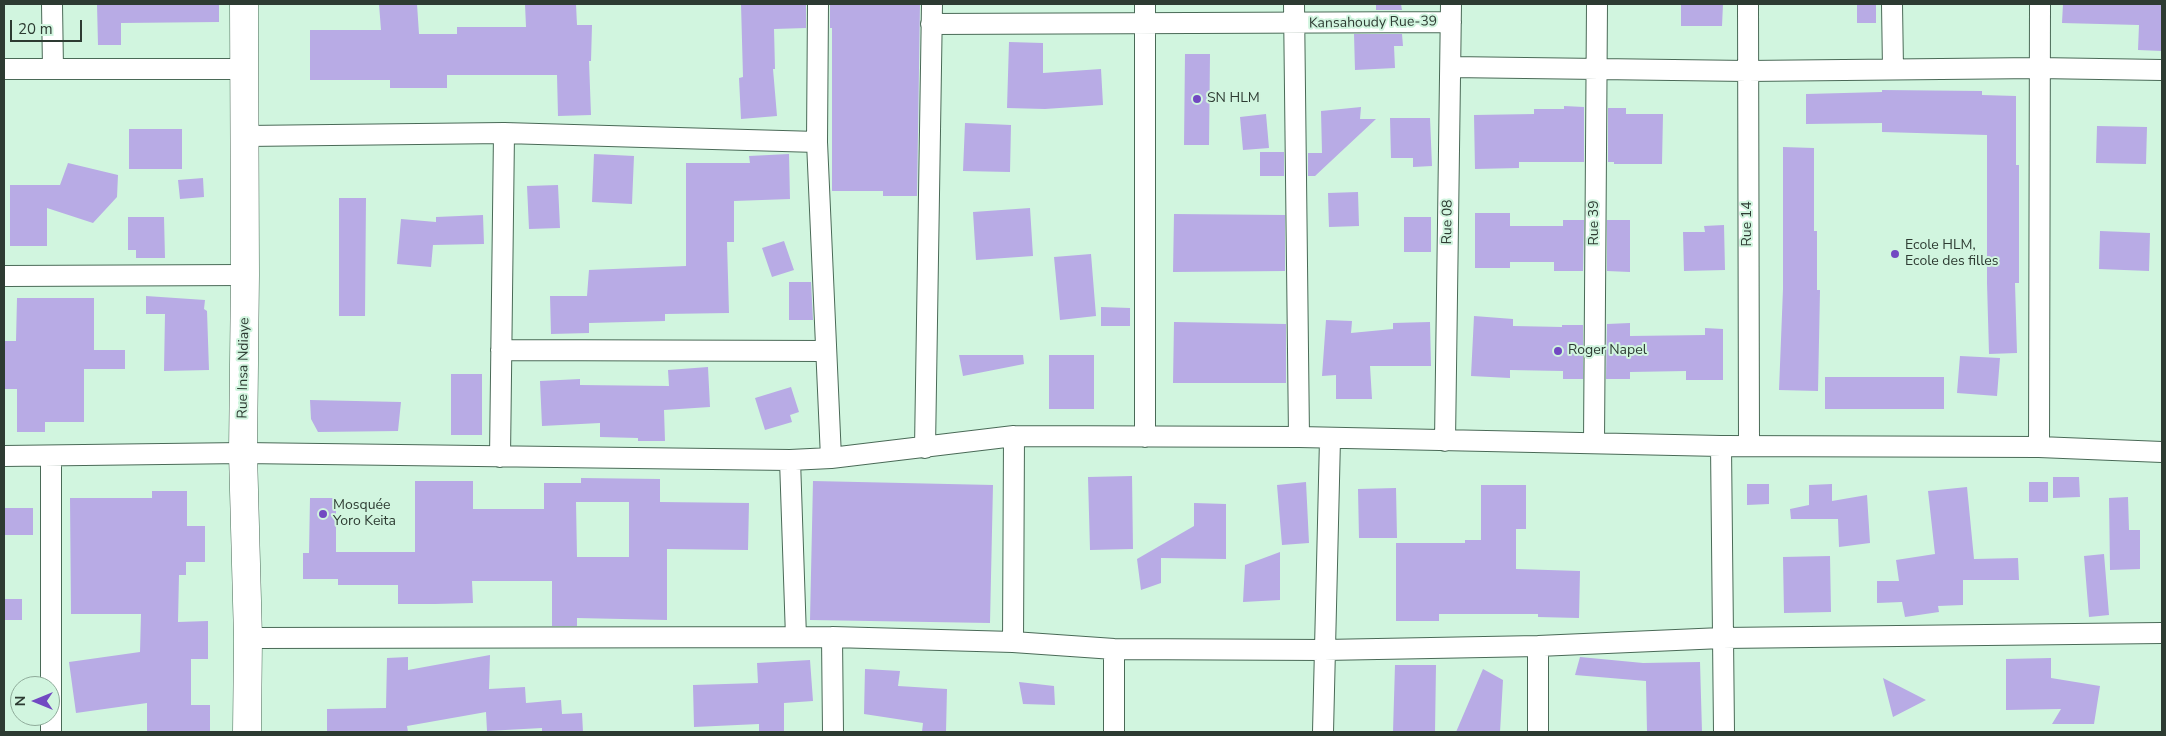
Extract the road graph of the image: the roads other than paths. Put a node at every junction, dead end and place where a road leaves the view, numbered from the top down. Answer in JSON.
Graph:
{"nodes":[{"id":1,"x":52,"y":4,"type":"edge"},
{"id":2,"x":244,"y":4,"type":"edge"},
{"id":3,"x":818,"y":4,"type":"edge"},
{"id":4,"x":932,"y":4,"type":"edge"},
{"id":5,"x":1294,"y":4,"type":"edge"},
{"id":6,"x":1597,"y":4,"type":"edge"},
{"id":7,"x":1748,"y":4,"type":"edge"},
{"id":8,"x":1892,"y":4,"type":"edge"},
{"id":9,"x":2040,"y":4,"type":"edge"},
{"id":10,"x":1451,"y":13,"type":"edge"},
{"id":11,"x":1145,"y":14,"type":"edge"},
{"id":12,"x":932,"y":24,"type":"junction"},
{"id":13,"x":1294,"y":24,"type":"junction"},
{"id":14,"x":1451,"y":67,"type":"junction"},
{"id":15,"x":2038,"y":68,"type":"junction"},
{"id":16,"x":4,"y":69,"type":"edge"},
{"id":17,"x":53,"y":69,"type":"junction"},
{"id":18,"x":1892,"y":69,"type":"junction"},
{"id":19,"x":245,"y":70,"type":"junction"},
{"id":20,"x":1596,"y":70,"type":"junction"},
{"id":21,"x":2162,"y":70,"type":"edge"},
{"id":22,"x":1747,"y":71,"type":"junction"},
{"id":23,"x":504,"y":133,"type":"junction"},
{"id":24,"x":246,"y":136,"type":"junction"},
{"id":25,"x":817,"y":142,"type":"junction"},
{"id":26,"x":245,"y":274,"type":"junction"},
{"id":27,"x":4,"y":276,"type":"edge"},
{"id":28,"x":501,"y":350,"type":"junction"},
{"id":29,"x":826,"y":351,"type":"junction"},
{"id":30,"x":1014,"y":436,"type":"junction"},
{"id":31,"x":1145,"y":437,"type":"junction"},
{"id":32,"x":1299,"y":437,"type":"junction"},
{"id":33,"x":1330,"y":438,"type":"junction"},
{"id":34,"x":1445,"y":441,"type":"junction"},
{"id":35,"x":1594,"y":442,"type":"junction"},
{"id":36,"x":1750,"y":445,"type":"junction"},
{"id":37,"x":1721,"y":446,"type":"junction"},
{"id":38,"x":2039,"y":447,"type":"junction"},
{"id":39,"x":925,"y":448,"type":"junction"},
{"id":40,"x":2162,"y":452,"type":"edge"},
{"id":41,"x":243,"y":453,"type":"junction"},
{"id":42,"x":4,"y":456,"type":"edge"},
{"id":43,"x":50,"y":456,"type":"junction"},
{"id":44,"x":500,"y":457,"type":"junction"},
{"id":45,"x":831,"y":458,"type":"junction"},
{"id":46,"x":790,"y":460,"type":"junction"},
{"id":47,"x":2162,"y":633,"type":"edge"},
{"id":48,"x":796,"y":637,"type":"junction"},
{"id":49,"x":832,"y":637,"type":"junction"},
{"id":50,"x":248,"y":638,"type":"junction"},
{"id":51,"x":1722,"y":638,"type":"junction"},
{"id":52,"x":1013,"y":642,"type":"junction"},
{"id":53,"x":1538,"y":646,"type":"junction"},
{"id":54,"x":1114,"y":649,"type":"junction"},
{"id":55,"x":1324,"y":650,"type":"junction"},
{"id":56,"x":51,"y":732,"type":"edge"},
{"id":57,"x":247,"y":732,"type":"edge"},
{"id":58,"x":833,"y":732,"type":"edge"},
{"id":59,"x":1114,"y":732,"type":"edge"},
{"id":60,"x":1323,"y":732,"type":"edge"},
{"id":61,"x":1538,"y":732,"type":"edge"},
{"id":62,"x":1724,"y":732,"type":"edge"}],
"edges":[{"from":1,"to":17,"type":"street"},
{"from":2,"to":19,"type":"main road","name":"Rue Insa Ndiaye"},
{"from":3,"to":25,"type":"street"},
{"from":4,"to":12,"type":"street"},
{"from":5,"to":13,"type":"street"},
{"from":6,"to":20,"type":"street","name":"Rue 39"},
{"from":7,"to":22,"type":"street","name":"Rue 14"},
{"from":8,"to":18,"type":"street"},
{"from":9,"to":15,"type":"street"},
{"from":10,"to":13,"type":"street","name":"Kansahoudy Rue-39"},
{"from":10,"to":14,"type":"street","name":"Rue 08"},
{"from":11,"to":12,"type":"street","name":"Kansahoudy Rue-39"},
{"from":11,"to":13,"type":"street","name":"Kansahoudy Rue-39"},
{"from":11,"to":31,"type":"street"},
{"from":12,"to":39,"type":"street"},
{"from":13,"to":32,"type":"street"},
{"from":14,"to":20,"type":"street"},
{"from":14,"to":34,"type":"street","name":"Rue 08"},
{"from":15,"to":18,"type":"street"},
{"from":15,"to":21,"type":"street"},
{"from":15,"to":38,"type":"street"},
{"from":16,"to":17,"type":"street"},
{"from":17,"to":19,"type":"street"},
{"from":18,"to":22,"type":"street"},
{"from":19,"to":24,"type":"main road","name":"Rue Insa Ndiaye"},
{"from":20,"to":22,"type":"street"},
{"from":20,"to":35,"type":"street","name":"Rue 39"},
{"from":22,"to":36,"type":"street","name":"Rue 14"},
{"from":23,"to":24,"type":"street"},
{"from":23,"to":25,"type":"street"},
{"from":23,"to":28,"type":"street"},
{"from":24,"to":26,"type":"main road","name":"Rue Insa Ndiaye"},
{"from":25,"to":29,"type":"street"},
{"from":26,"to":27,"type":"street"},
{"from":26,"to":41,"type":"main road","name":"Rue Insa Ndiaye"},
{"from":28,"to":29,"type":"street"},
{"from":28,"to":44,"type":"street"},
{"from":29,"to":45,"type":"street"},
{"from":30,"to":31,"type":"street"},
{"from":30,"to":39,"type":"street"},
{"from":30,"to":52,"type":"street"},
{"from":31,"to":32,"type":"street"},
{"from":32,"to":33,"type":"street"},
{"from":33,"to":34,"type":"street"},
{"from":33,"to":55,"type":"street"},
{"from":34,"to":35,"type":"street"},
{"from":35,"to":37,"type":"street"},
{"from":36,"to":37,"type":"street"},
{"from":36,"to":38,"type":"street"},
{"from":37,"to":51,"type":"street"},
{"from":38,"to":40,"type":"street"},
{"from":39,"to":45,"type":"street"},
{"from":41,"to":43,"type":"street"},
{"from":41,"to":44,"type":"street"},
{"from":41,"to":50,"type":"main road","name":"Rue Insa Ndiaye"},
{"from":42,"to":43,"type":"street"},
{"from":43,"to":56,"type":"street"},
{"from":44,"to":46,"type":"street"},
{"from":45,"to":46,"type":"street"},
{"from":46,"to":48,"type":"street"},
{"from":47,"to":51,"type":"street"},
{"from":48,"to":49,"type":"street"},
{"from":48,"to":50,"type":"street"},
{"from":49,"to":52,"type":"street"},
{"from":49,"to":58,"type":"street"},
{"from":50,"to":57,"type":"main road","name":"Rue Insa Ndiaye"},
{"from":51,"to":53,"type":"street"},
{"from":51,"to":62,"type":"street"},
{"from":52,"to":54,"type":"street"},
{"from":53,"to":55,"type":"street"},
{"from":53,"to":61,"type":"street"},
{"from":54,"to":55,"type":"street"},
{"from":54,"to":59,"type":"street"},
{"from":55,"to":60,"type":"street"}]}
